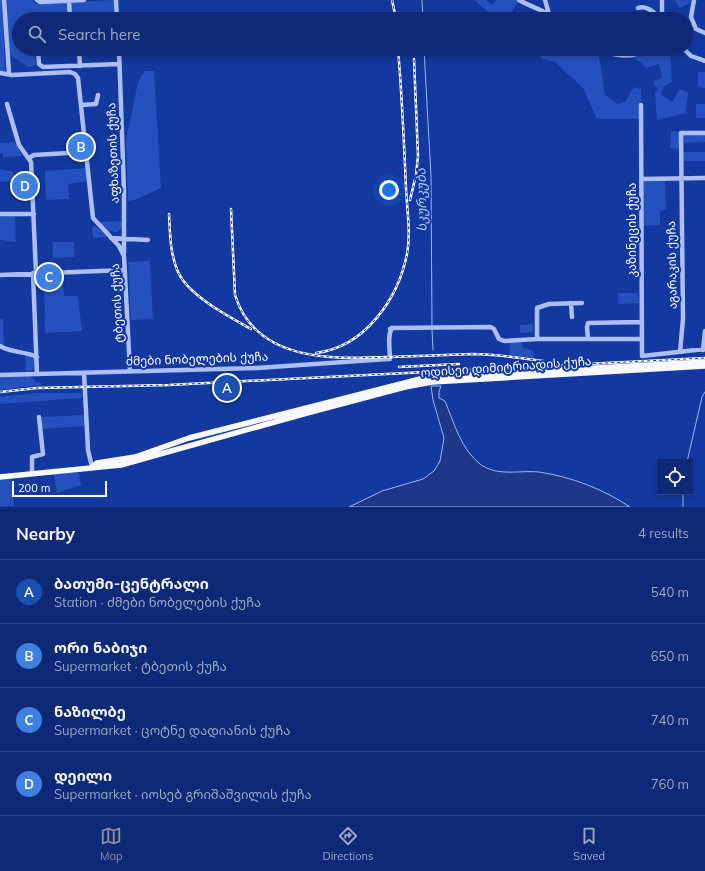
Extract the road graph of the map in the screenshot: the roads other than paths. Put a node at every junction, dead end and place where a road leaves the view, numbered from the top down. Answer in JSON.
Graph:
{"nodes":[{"id":1,"x":4,"y":0,"type":"edge"},
{"id":2,"x":37,"y":0,"type":"edge"},
{"id":3,"x":84,"y":0,"type":"edge"},
{"id":4,"x":116,"y":0,"type":"edge"},
{"id":5,"x":519,"y":0,"type":"edge"},
{"id":6,"x":545,"y":0,"type":"edge"},
{"id":7,"x":662,"y":0,"type":"edge"},
{"id":8,"x":694,"y":0,"type":"edge"},
{"id":9,"x":69,"y":1,"type":"edge"},
{"id":10,"x":524,"y":2,"type":"edge"},
{"id":11,"x":638,"y":8,"type":"dead end"},
{"id":12,"x":70,"y":12,"type":"edge"},
{"id":13,"x":116,"y":12,"type":"edge"},
{"id":14,"x":545,"y":12,"type":"edge"},
{"id":15,"x":548,"y":12,"type":"edge"},
{"id":16,"x":652,"y":12,"type":"edge"},
{"id":17,"x":661,"y":12,"type":"edge"},
{"id":18,"x":692,"y":12,"type":"edge"},
{"id":19,"x":693,"y":22,"type":"edge"},
{"id":20,"x":705,"y":33,"type":"edge"},
{"id":21,"x":39,"y":56,"type":"edge"},
{"id":22,"x":79,"y":56,"type":"edge"},
{"id":23,"x":119,"y":56,"type":"edge"},
{"id":24,"x":691,"y":56,"type":"edge"},
{"id":25,"x":705,"y":61,"type":"edge"},
{"id":26,"x":119,"y":64,"type":"junction"},
{"id":27,"x":57,"y":66,"type":"junction"},
{"id":28,"x":80,"y":66,"type":"junction"},
{"id":29,"x":58,"y":72,"type":"junction"},
{"id":30,"x":0,"y":73,"type":"edge"},
{"id":31,"x":8,"y":73,"type":"junction"},
{"id":32,"x":98,"y":95,"type":"dead end"},
{"id":33,"x":6,"y":104,"type":"dead end"},
{"id":34,"x":81,"y":105,"type":"junction"},
{"id":35,"x":641,"y":105,"type":"dead end"},
{"id":36,"x":705,"y":133,"type":"edge"},
{"id":37,"x":86,"y":152,"type":"junction"},
{"id":38,"x":29,"y":158,"type":"junction"},
{"id":39,"x":681,"y":177,"type":"junction"},
{"id":40,"x":705,"y":178,"type":"edge"},
{"id":41,"x":642,"y":179,"type":"junction"},
{"id":42,"x":0,"y":214,"type":"edge"},
{"id":43,"x":34,"y":214,"type":"junction"},
{"id":44,"x":111,"y":238,"type":"junction"},
{"id":45,"x":125,"y":239,"type":"junction"},
{"id":46,"x":148,"y":240,"type":"dead end"},
{"id":47,"x":124,"y":256,"type":"junction"},
{"id":48,"x":125,"y":270,"type":"junction"},
{"id":49,"x":35,"y":273,"type":"junction"},
{"id":50,"x":0,"y":275,"type":"edge"},
{"id":51,"x":571,"y":303,"type":"junction"},
{"id":52,"x":582,"y":303,"type":"dead end"},
{"id":53,"x":572,"y":317,"type":"dead end"},
{"id":54,"x":642,"y":322,"type":"junction"},
{"id":55,"x":705,"y":331,"type":"edge"},
{"id":56,"x":537,"y":339,"type":"junction"},
{"id":57,"x":588,"y":339,"type":"junction"},
{"id":58,"x":642,"y":339,"type":"junction"},
{"id":59,"x":0,"y":346,"type":"edge"},
{"id":60,"x":3,"y":349,"type":"edge"},
{"id":61,"x":704,"y":350,"type":"edge"},
{"id":62,"x":680,"y":352,"type":"junction"},
{"id":63,"x":37,"y":357,"type":"junction"},
{"id":64,"x":705,"y":362,"type":"edge"},
{"id":65,"x":705,"y":366,"type":"edge"},
{"id":66,"x":130,"y":371,"type":"junction"},
{"id":67,"x":84,"y":373,"type":"junction"},
{"id":68,"x":37,"y":374,"type":"junction"},
{"id":69,"x":0,"y":375,"type":"edge"},
{"id":70,"x":39,"y":417,"type":"dead end"},
{"id":71,"x":197,"y":436,"type":"junction"},
{"id":72,"x":186,"y":439,"type":"junction"},
{"id":73,"x":197,"y":443,"type":"junction"},
{"id":74,"x":187,"y":447,"type":"junction"},
{"id":75,"x":92,"y":467,"type":"junction"},
{"id":76,"x":32,"y":474,"type":"junction"},
{"id":77,"x":0,"y":477,"type":"edge"}],
"edges":[{"from":1,"to":31,"type":"street"},
{"from":2,"to":9,"type":"street"},
{"from":3,"to":9,"type":"street"},
{"from":4,"to":13,"type":"street"},
{"from":5,"to":10,"type":"street"},
{"from":6,"to":15,"type":"street"},
{"from":7,"to":17,"type":"street"},
{"from":8,"to":18,"type":"street"},
{"from":9,"to":12,"type":"street"},
{"from":10,"to":14,"type":"street"},
{"from":11,"to":16,"type":"street"},
{"from":19,"to":20,"type":"street"},
{"from":21,"to":27,"type":"street"},
{"from":22,"to":28,"type":"street"},
{"from":23,"to":26,"type":"street","name":"აფხაზეთის ქუჩა"},
{"from":24,"to":25,"type":"street"},
{"from":26,"to":28,"type":"street"},
{"from":26,"to":45,"type":"street","name":"აფხაზეთის ქუჩა"},
{"from":27,"to":28,"type":"street"},
{"from":27,"to":29,"type":"street"},
{"from":29,"to":31,"type":"street"},
{"from":29,"to":34,"type":"street","name":"ტბეთის ქუჩა"},
{"from":30,"to":31,"type":"street"},
{"from":32,"to":34,"type":"street"},
{"from":33,"to":38,"type":"street"},
{"from":34,"to":37,"type":"street","name":"ტბეთის ქუჩა"},
{"from":35,"to":41,"type":"street","name":"კაზინეცის ქუჩა"},
{"from":36,"to":39,"type":"street","name":"აგარაკის ქუჩა"},
{"from":37,"to":38,"type":"street"},
{"from":37,"to":44,"type":"street","name":"ტბეთის ქუჩა"},
{"from":38,"to":43,"type":"street"},
{"from":39,"to":40,"type":"street"},
{"from":39,"to":41,"type":"street"},
{"from":39,"to":62,"type":"street","name":"აგარაკის ქუჩა"},
{"from":41,"to":54,"type":"street","name":"კაზინეცის ქუჩა"},
{"from":42,"to":43,"type":"street"},
{"from":43,"to":49,"type":"street"},
{"from":44,"to":45,"type":"street"},
{"from":44,"to":47,"type":"street","name":"ტბეთის ქუჩა"},
{"from":45,"to":46,"type":"street"},
{"from":45,"to":47,"type":"street","name":"აფხაზეთის ქუჩა"},
{"from":47,"to":48,"type":"street","name":"ტბეთის ქუჩა"},
{"from":48,"to":49,"type":"street"},
{"from":48,"to":66,"type":"street","name":"ტბეთის ქუჩა"},
{"from":49,"to":50,"type":"street"},
{"from":49,"to":63,"type":"street"},
{"from":51,"to":52,"type":"street"},
{"from":51,"to":53,"type":"street"},
{"from":51,"to":56,"type":"street"},
{"from":54,"to":57,"type":"street"},
{"from":54,"to":58,"type":"street","name":"კაზინეცის ქუჩა"},
{"from":55,"to":61,"type":"street"},
{"from":56,"to":57,"type":"street","name":"ძმები ნობელების ქუჩა"},
{"from":56,"to":66,"type":"street","name":"ძმები ნობელების ქუჩა"},
{"from":57,"to":58,"type":"street","name":"ძმები ნობელების ქუჩა"},
{"from":58,"to":62,"type":"street","name":"კაზინეცის ქუჩა"},
{"from":59,"to":60,"type":"street"},
{"from":60,"to":63,"type":"street"},
{"from":61,"to":62,"type":"street"},
{"from":63,"to":68,"type":"street"},
{"from":64,"to":71,"type":"main road","name":"ოდისეი დიმიტრიადის ქუჩა"},
{"from":65,"to":73,"type":"main road","name":"ოდისეი დიმიტრიადის ქუჩა"},
{"from":66,"to":67,"type":"street","name":"ძმები ნობელების ქუჩა"},
{"from":67,"to":68,"type":"street","name":"ძმები ნობელების ქუჩა"},
{"from":67,"to":75,"type":"street"},
{"from":68,"to":69,"type":"street","name":"ძმები ნობელების ქუჩა"},
{"from":70,"to":76,"type":"street"},
{"from":71,"to":72,"type":"main road","name":"ოდისეი დიმიტრიადის ქუჩა"},
{"from":71,"to":73,"type":"main road"},
{"from":72,"to":74,"type":"main road"},
{"from":72,"to":75,"type":"main road"},
{"from":73,"to":74,"type":"main road","name":"ოდისეი დიმიტრიადის ქუჩა"},
{"from":74,"to":75,"type":"main road"},
{"from":75,"to":76,"type":"main road"},
{"from":76,"to":77,"type":"main road"}]}
